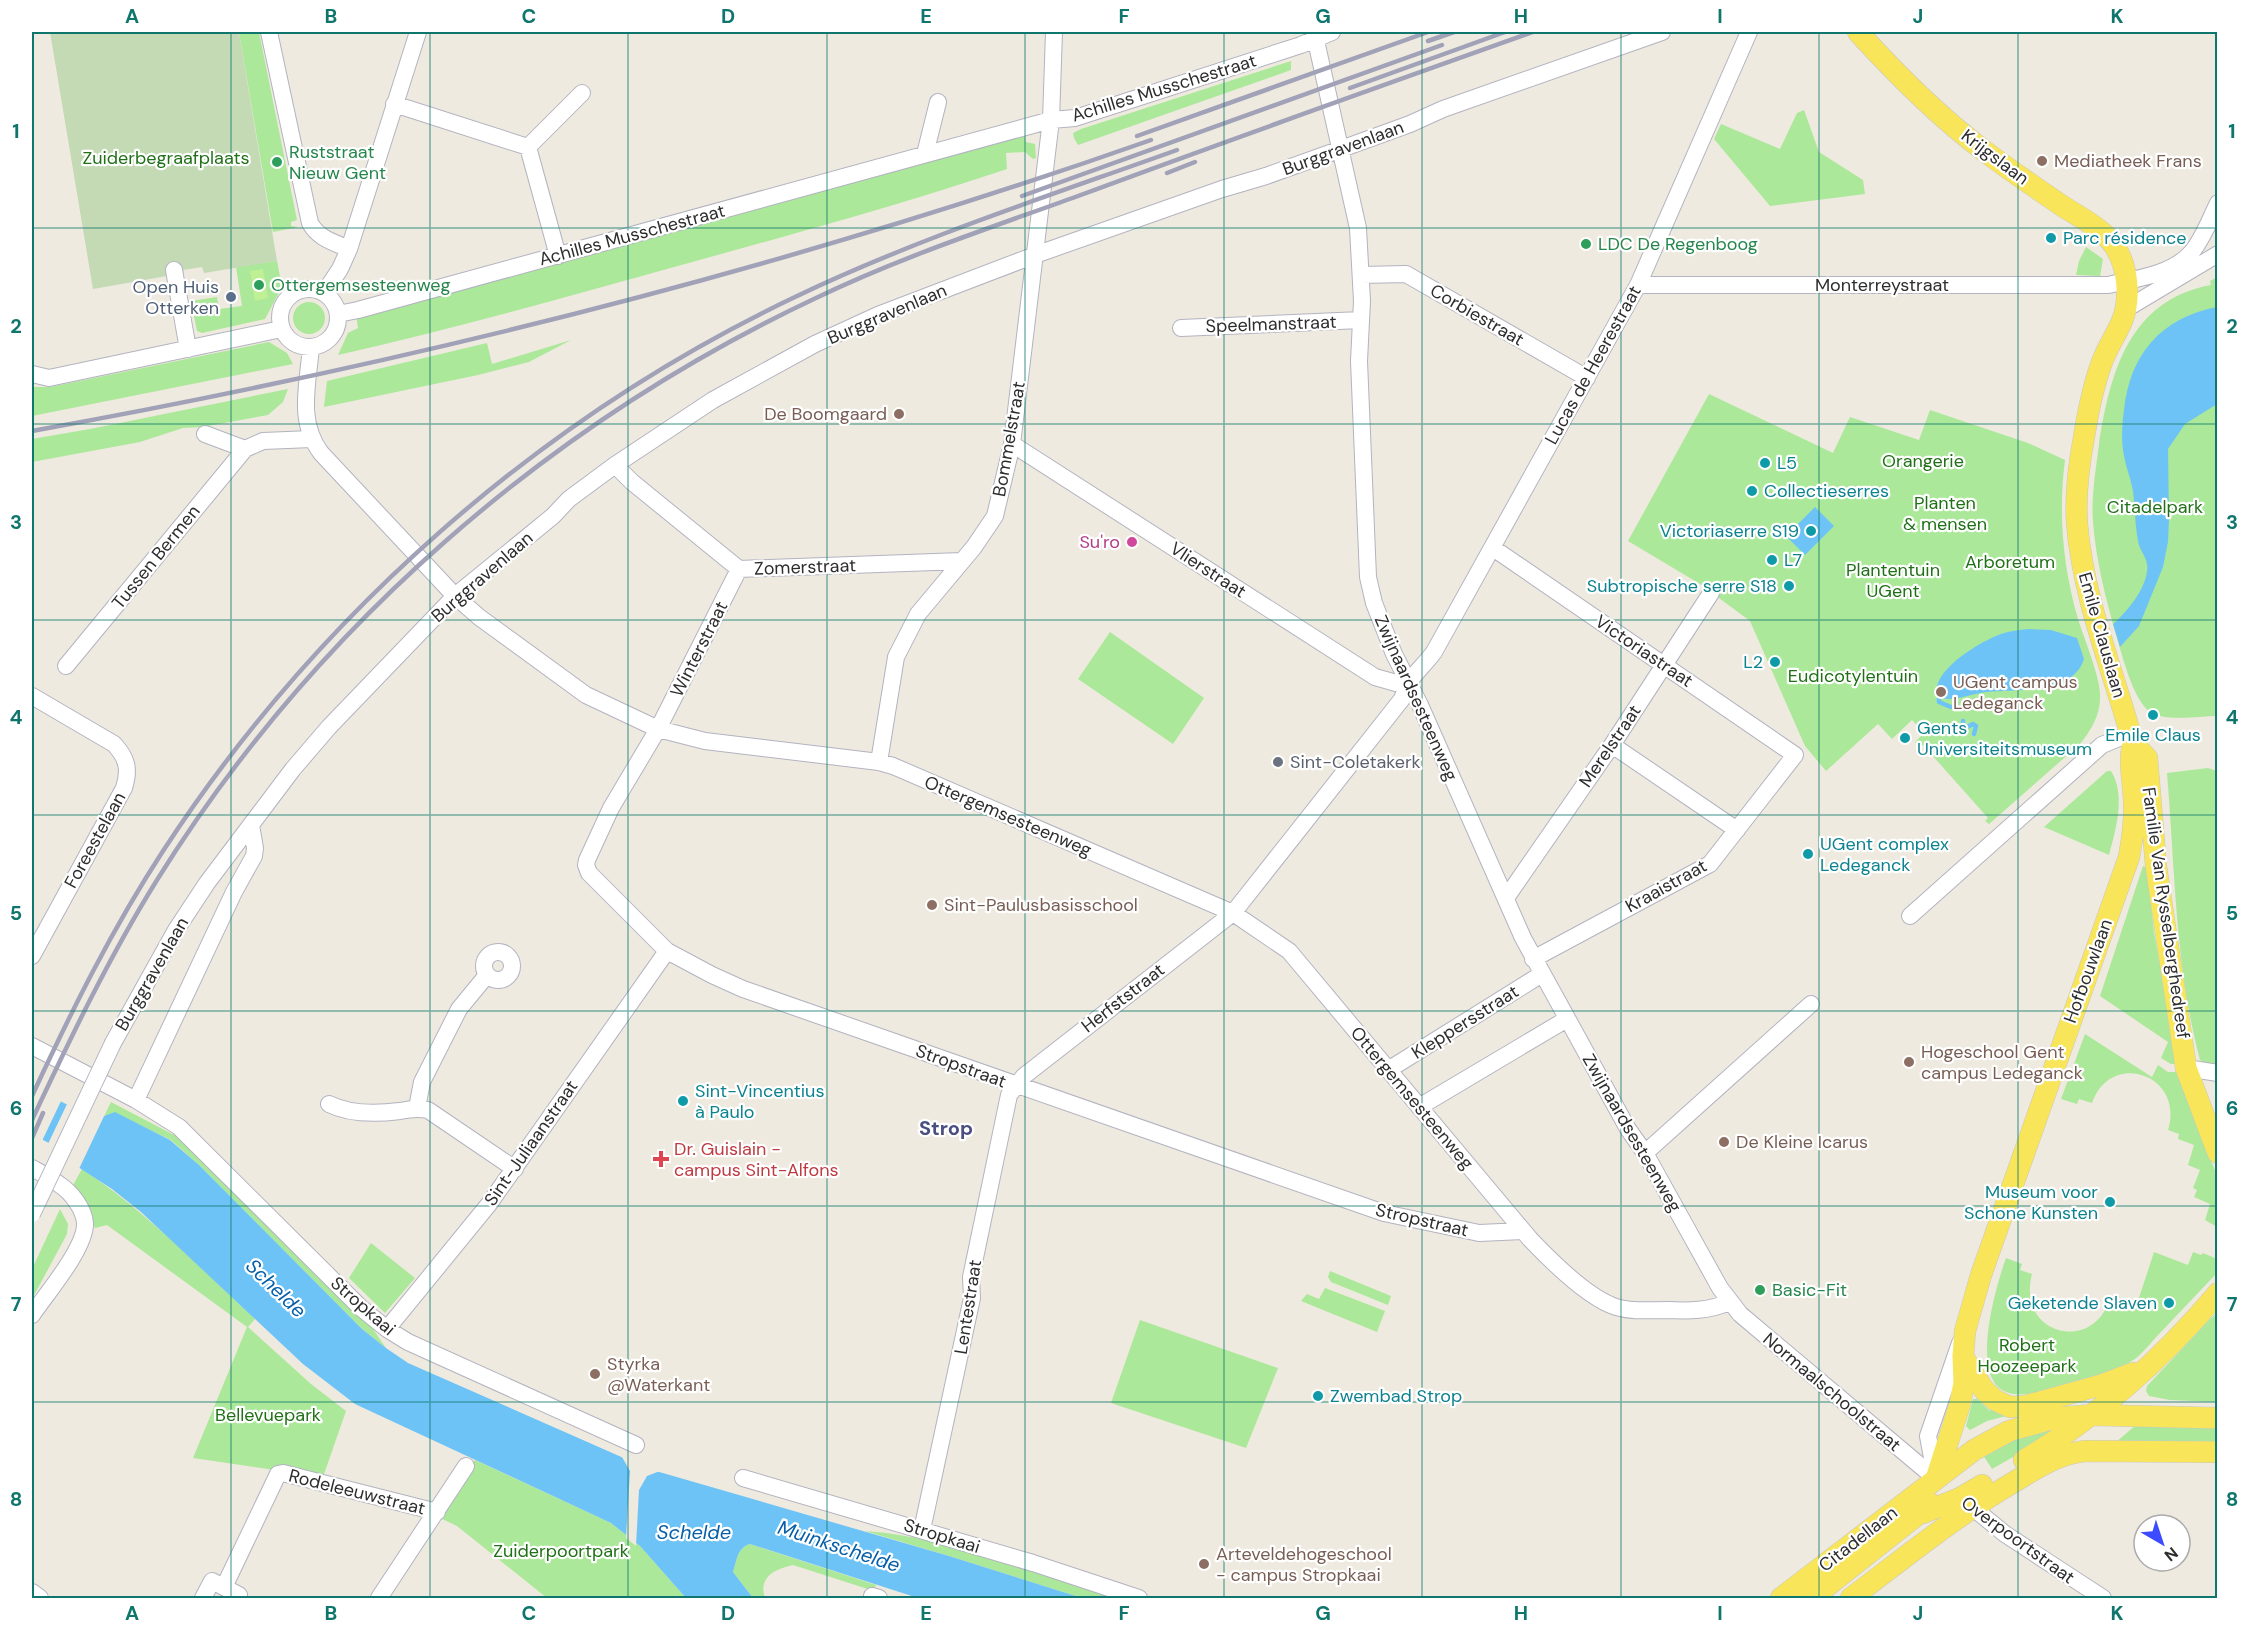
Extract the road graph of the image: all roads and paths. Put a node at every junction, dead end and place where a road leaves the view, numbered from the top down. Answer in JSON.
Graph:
{"nodes":[{"id":1,"x":269,"y":32,"type":"edge"},
{"id":2,"x":418,"y":32,"type":"edge"},
{"id":3,"x":1054,"y":32,"type":"edge"},
{"id":4,"x":1332,"y":32,"type":"edge"},
{"id":5,"x":1662,"y":32,"type":"edge"},
{"id":6,"x":1749,"y":32,"type":"edge"},
{"id":7,"x":1858,"y":32,"type":"edge"},
{"id":8,"x":1315,"y":34,"type":"edge"},
{"id":9,"x":582,"y":93,"type":"dead end"},
{"id":10,"x":938,"y":102,"type":"dead end"},
{"id":11,"x":394,"y":104,"type":"junction"},
{"id":12,"x":1051,"y":120,"type":"junction"},
{"id":13,"x":528,"y":147,"type":"junction"},
{"id":14,"x":1341,"y":149,"type":"junction"},
{"id":15,"x":925,"y":154,"type":"junction"},
{"id":16,"x":2216,"y":209,"type":"edge"},
{"id":17,"x":349,"y":249,"type":"junction"},
{"id":18,"x":2217,"y":254,"type":"edge"},
{"id":19,"x":1035,"y":255,"type":"junction"},
{"id":20,"x":558,"y":256,"type":"junction"},
{"id":21,"x":174,"y":270,"type":"dead end"},
{"id":22,"x":1361,"y":276,"type":"junction"},
{"id":23,"x":2126,"y":281,"type":"junction"},
{"id":24,"x":1638,"y":285,"type":"junction"},
{"id":25,"x":324,"y":293,"type":"junction"},
{"id":26,"x":2126,"y":309,"type":"junction"},
{"id":27,"x":338,"y":314,"type":"junction"},
{"id":28,"x":1361,"y":320,"type":"junction"},
{"id":29,"x":1181,"y":328,"type":"dead end"},
{"id":30,"x":281,"y":329,"type":"junction"},
{"id":31,"x":311,"y":347,"type":"junction"},
{"id":32,"x":188,"y":349,"type":"junction"},
{"id":33,"x":32,"y":374,"type":"edge"},
{"id":34,"x":1587,"y":378,"type":"junction"},
{"id":35,"x":204,"y":434,"type":"dead end"},
{"id":36,"x":312,"y":439,"type":"junction"},
{"id":37,"x":1012,"y":444,"type":"junction"},
{"id":38,"x":245,"y":448,"type":"junction"},
{"id":39,"x":615,"y":465,"type":"junction"},
{"id":40,"x":1493,"y":548,"type":"junction"},
{"id":41,"x":962,"y":561,"type":"junction"},
{"id":42,"x":739,"y":569,"type":"junction"},
{"id":43,"x":1711,"y":593,"type":"dead end"},
{"id":44,"x":455,"y":597,"type":"junction"},
{"id":45,"x":66,"y":666,"type":"dead end"},
{"id":46,"x":1665,"y":666,"type":"junction"},
{"id":47,"x":1408,"y":683,"type":"junction"},
{"id":48,"x":32,"y":696,"type":"edge"},
{"id":49,"x":658,"y":729,"type":"junction"},
{"id":50,"x":1612,"y":745,"type":"junction"},
{"id":51,"x":2137,"y":745,"type":"junction"},
{"id":52,"x":1794,"y":755,"type":"joint"},
{"id":53,"x":879,"y":762,"type":"junction"},
{"id":54,"x":251,"y":825,"type":"junction"},
{"id":55,"x":1737,"y":830,"type":"junction"},
{"id":56,"x":1506,"y":898,"type":"junction"},
{"id":57,"x":1233,"y":913,"type":"junction"},
{"id":58,"x":1910,"y":916,"type":"dead end"},
{"id":59,"x":667,"y":951,"type":"junction"},
{"id":60,"x":32,"y":956,"type":"edge"},
{"id":61,"x":1533,"y":958,"type":"junction"},
{"id":62,"x":1542,"y":974,"type":"junction"},
{"id":63,"x":487,"y":975,"type":"dead end"},
{"id":64,"x":1811,"y":1004,"type":"dead end"},
{"id":65,"x":1567,"y":1019,"type":"junction"},
{"id":66,"x":32,"y":1046,"type":"edge"},
{"id":67,"x":2186,"y":1068,"type":"junction"},
{"id":68,"x":1388,"y":1070,"type":"junction"},
{"id":69,"x":2217,"y":1073,"type":"edge"},
{"id":70,"x":1015,"y":1085,"type":"junction"},
{"id":71,"x":136,"y":1100,"type":"junction"},
{"id":72,"x":329,"y":1104,"type":"dead end"},
{"id":73,"x":1419,"y":1107,"type":"junction"},
{"id":74,"x":417,"y":1108,"type":"junction"},
{"id":75,"x":2215,"y":1139,"type":"edge"},
{"id":76,"x":1645,"y":1153,"type":"junction"},
{"id":77,"x":32,"y":1169,"type":"edge"},
{"id":78,"x":515,"y":1169,"type":"junction"},
{"id":79,"x":32,"y":1214,"type":"edge"},
{"id":80,"x":1523,"y":1231,"type":"junction"},
{"id":81,"x":2217,"y":1293,"type":"edge"},
{"id":82,"x":1730,"y":1302,"type":"junction"},
{"id":83,"x":32,"y":1315,"type":"edge"},
{"id":84,"x":387,"y":1329,"type":"junction"},
{"id":85,"x":1965,"y":1331,"type":"junction"},
{"id":86,"x":1963,"y":1356,"type":"junction"},
{"id":87,"x":2147,"y":1368,"type":"junction"},
{"id":88,"x":2091,"y":1415,"type":"junction"},
{"id":89,"x":2217,"y":1418,"type":"edge"},
{"id":90,"x":636,"y":1445,"type":"dead end"},
{"id":91,"x":2217,"y":1452,"type":"edge"},
{"id":92,"x":466,"y":1467,"type":"dead end"},
{"id":93,"x":743,"y":1478,"type":"dead end"},
{"id":94,"x":1954,"y":1493,"type":"junction"},
{"id":95,"x":437,"y":1512,"type":"junction"},
{"id":96,"x":922,"y":1530,"type":"junction"},
{"id":97,"x":224,"y":1587,"type":"junction"},
{"id":98,"x":32,"y":1594,"type":"edge"},
{"id":99,"x":240,"y":1598,"type":"edge"},
{"id":100,"x":39,"y":1599,"type":"edge"},
{"id":101,"x":203,"y":1599,"type":"edge"},
{"id":102,"x":379,"y":1599,"type":"edge"},
{"id":103,"x":1139,"y":1599,"type":"edge"},
{"id":104,"x":1781,"y":1599,"type":"edge"},
{"id":105,"x":1812,"y":1599,"type":"edge"},
{"id":106,"x":1851,"y":1599,"type":"edge"},
{"id":107,"x":2103,"y":1599,"type":"edge"}],
"edges":[{"from":1,"to":17,"type":"street"},
{"from":2,"to":11,"type":"street"},
{"from":3,"to":12,"type":"street","name":"Bommelstraat"},
{"from":4,"to":8,"type":"street","name":"Achilles Musschestraat"},
{"from":5,"to":14,"type":"street","name":"Burggravenlaan"},
{"from":6,"to":24,"type":"street","name":"Lucas de Heerestraat"},
{"from":7,"to":23,"type":"main road","name":"Krijgslaan"},
{"from":8,"to":12,"type":"street","name":"Achilles Musschestraat"},
{"from":8,"to":14,"type":"street","name":"Zwijnaardsesteenweg"},
{"from":9,"to":13,"type":"street"},
{"from":10,"to":15,"type":"street"},
{"from":11,"to":13,"type":"street"},
{"from":11,"to":17,"type":"street"},
{"from":12,"to":15,"type":"street","name":"Achilles Musschestraat"},
{"from":12,"to":19,"type":"street","name":"Bommelstraat"},
{"from":13,"to":20,"type":"street"},
{"from":14,"to":19,"type":"street","name":"Burggravenlaan"},
{"from":14,"to":22,"type":"street","name":"Zwijnaardsesteenweg"},
{"from":15,"to":20,"type":"street","name":"Achilles Musschestraat"},
{"from":16,"to":23,"type":"street","name":"Monterreystraat"},
{"from":17,"to":25,"type":"street"},
{"from":18,"to":26,"type":"street"},
{"from":19,"to":37,"type":"street","name":"Bommelstraat"},
{"from":19,"to":39,"type":"street","name":"Burggravenlaan"},
{"from":20,"to":27,"type":"street","name":"Achilles Musschestraat"},
{"from":21,"to":32,"type":"street"},
{"from":22,"to":28,"type":"street","name":"Zwijnaardsesteenweg"},
{"from":22,"to":34,"type":"street","name":"Corbiestraat"},
{"from":23,"to":24,"type":"street","name":"Monterreystraat"},
{"from":23,"to":26,"type":"main road","name":"Emile Clauslaan"},
{"from":24,"to":34,"type":"street","name":"Lucas de Heerestraat"},
{"from":25,"to":27,"type":"street"},
{"from":25,"to":30,"type":"street"},
{"from":26,"to":51,"type":"main road","name":"Emile Clauslaan"},
{"from":27,"to":31,"type":"street"},
{"from":28,"to":29,"type":"street","name":"Speelmanstraat"},
{"from":28,"to":47,"type":"street","name":"Zwijnaardsesteenweg"},
{"from":30,"to":31,"type":"street"},
{"from":30,"to":32,"type":"street"},
{"from":31,"to":36,"type":"street","name":"Ottergemsesteenweg"},
{"from":32,"to":33,"type":"street"},
{"from":34,"to":40,"type":"street","name":"Lucas de Heerestraat"},
{"from":35,"to":38,"type":"street"},
{"from":36,"to":38,"type":"street"},
{"from":36,"to":44,"type":"street","name":"Ottergemsesteenweg"},
{"from":37,"to":41,"type":"street","name":"Bommelstraat"},
{"from":37,"to":47,"type":"street","name":"Vlierstraat"},
{"from":38,"to":45,"type":"street","name":"Tussen Bermen"},
{"from":39,"to":42,"type":"street","name":"Zomerstraat"},
{"from":39,"to":44,"type":"street","name":"Burggravenlaan"},
{"from":40,"to":46,"type":"street","name":"Victoriastraat"},
{"from":40,"to":47,"type":"street","name":"Lucas de Heerestraat"},
{"from":41,"to":42,"type":"street","name":"Zomerstraat"},
{"from":41,"to":53,"type":"street","name":"Bommelstraat"},
{"from":42,"to":49,"type":"street","name":"Winterstraat"},
{"from":43,"to":46,"type":"street","name":"Merelstraat"},
{"from":44,"to":49,"type":"street","name":"Ottergemsesteenweg"},
{"from":44,"to":54,"type":"street","name":"Burggravenlaan"},
{"from":46,"to":50,"type":"street","name":"Merelstraat"},
{"from":46,"to":52,"type":"street","name":"Victoriastraat"},
{"from":47,"to":56,"type":"street","name":"Zwijnaardsesteenweg"},
{"from":47,"to":57,"type":"street","name":"Herfststraat"},
{"from":48,"to":60,"type":"street","name":"Foreestelaan"},
{"from":49,"to":53,"type":"street","name":"Ottergemsesteenweg"},
{"from":49,"to":59,"type":"street","name":"Stropstraat"},
{"from":50,"to":55,"type":"street"},
{"from":50,"to":56,"type":"street","name":"Merelstraat"},
{"from":51,"to":58,"type":"street"},
{"from":51,"to":67,"type":"main road","name":"Familie Van Rysselberghedreef"},
{"from":51,"to":85,"type":"main road","name":"Hofbouwlaan"},
{"from":52,"to":55,"type":"street","name":"Kraaistraat"},
{"from":53,"to":57,"type":"street","name":"Ottergemsesteenweg"},
{"from":54,"to":71,"type":"street","name":"Burggravenlaan"},
{"from":54,"to":79,"type":"street","name":"Burggravenlaan","bridge":true},
{"from":55,"to":61,"type":"street","name":"Kraaistraat"},
{"from":56,"to":61,"type":"street","name":"Zwijnaardsesteenweg"},
{"from":57,"to":68,"type":"street","name":"Ottergemsesteenweg"},
{"from":57,"to":70,"type":"street","name":"Herfststraat"},
{"from":59,"to":70,"type":"street","name":"Stropstraat"},
{"from":59,"to":78,"type":"street","name":"Sint-Juliaanstraat"},
{"from":61,"to":62,"type":"street","name":"Zwijnaardsesteenweg"},
{"from":62,"to":65,"type":"street","name":"Zwijnaardsesteenweg"},
{"from":62,"to":68,"type":"street","name":"Kleppersstraat"},
{"from":63,"to":74,"type":"street"},
{"from":64,"to":76,"type":"street"},
{"from":65,"to":73,"type":"street"},
{"from":65,"to":76,"type":"street","name":"Zwijnaardsesteenweg"},
{"from":66,"to":71,"type":"street","name":"Stropkaai"},
{"from":67,"to":69,"type":"street"},
{"from":67,"to":75,"type":"main road","name":"Familie Van Rysselberghedreef"},
{"from":68,"to":73,"type":"street","name":"Ottergemsesteenweg"},
{"from":70,"to":80,"type":"street","name":"Stropstraat"},
{"from":70,"to":96,"type":"street","name":"Lentestraat"},
{"from":71,"to":84,"type":"street","name":"Stropkaai"},
{"from":72,"to":74,"type":"street"},
{"from":73,"to":80,"type":"street","name":"Ottergemsesteenweg"},
{"from":74,"to":78,"type":"street"},
{"from":76,"to":82,"type":"street","name":"Zwijnaardsesteenweg"},
{"from":77,"to":83,"type":"street"},
{"from":78,"to":84,"type":"street","name":"Sint-Juliaanstraat"},
{"from":80,"to":82,"type":"street","name":"Ottergemsesteenweg"},
{"from":81,"to":87,"type":"main road"},
{"from":82,"to":94,"type":"street","name":"Normaalschoolstraat"},
{"from":84,"to":90,"type":"street","name":"Stropkaai"},
{"from":85,"to":86,"type":"main road","name":"Hofbouwlaan"},
{"from":85,"to":94,"type":"street","name":"Hofbouwlaan"},
{"from":86,"to":87,"type":"main road"},
{"from":86,"to":94,"type":"main road","name":"Hofbouwlaan"},
{"from":87,"to":88,"type":"main road"},
{"from":88,"to":89,"type":"main road"},
{"from":88,"to":94,"type":"main road"},
{"from":88,"to":94,"type":"main road"},
{"from":91,"to":94,"type":"main road"},
{"from":92,"to":95,"type":"street"},
{"from":93,"to":96,"type":"street","name":"Stropkaai"},
{"from":94,"to":104,"type":"main road","name":"Citadellaan"},
{"from":94,"to":105,"type":"main road","name":"Citadellaan"},
{"from":94,"to":106,"type":"main road"},
{"from":94,"to":107,"type":"street","name":"Overpoortstraat"},
{"from":95,"to":97,"type":"street","name":"Rodeleeuwstraat"},
{"from":95,"to":102,"type":"street"},
{"from":96,"to":103,"type":"street","name":"Stropkaai"},
{"from":97,"to":99,"type":"street"},
{"from":97,"to":101,"type":"street"},
{"from":98,"to":100,"type":"street"}]}
